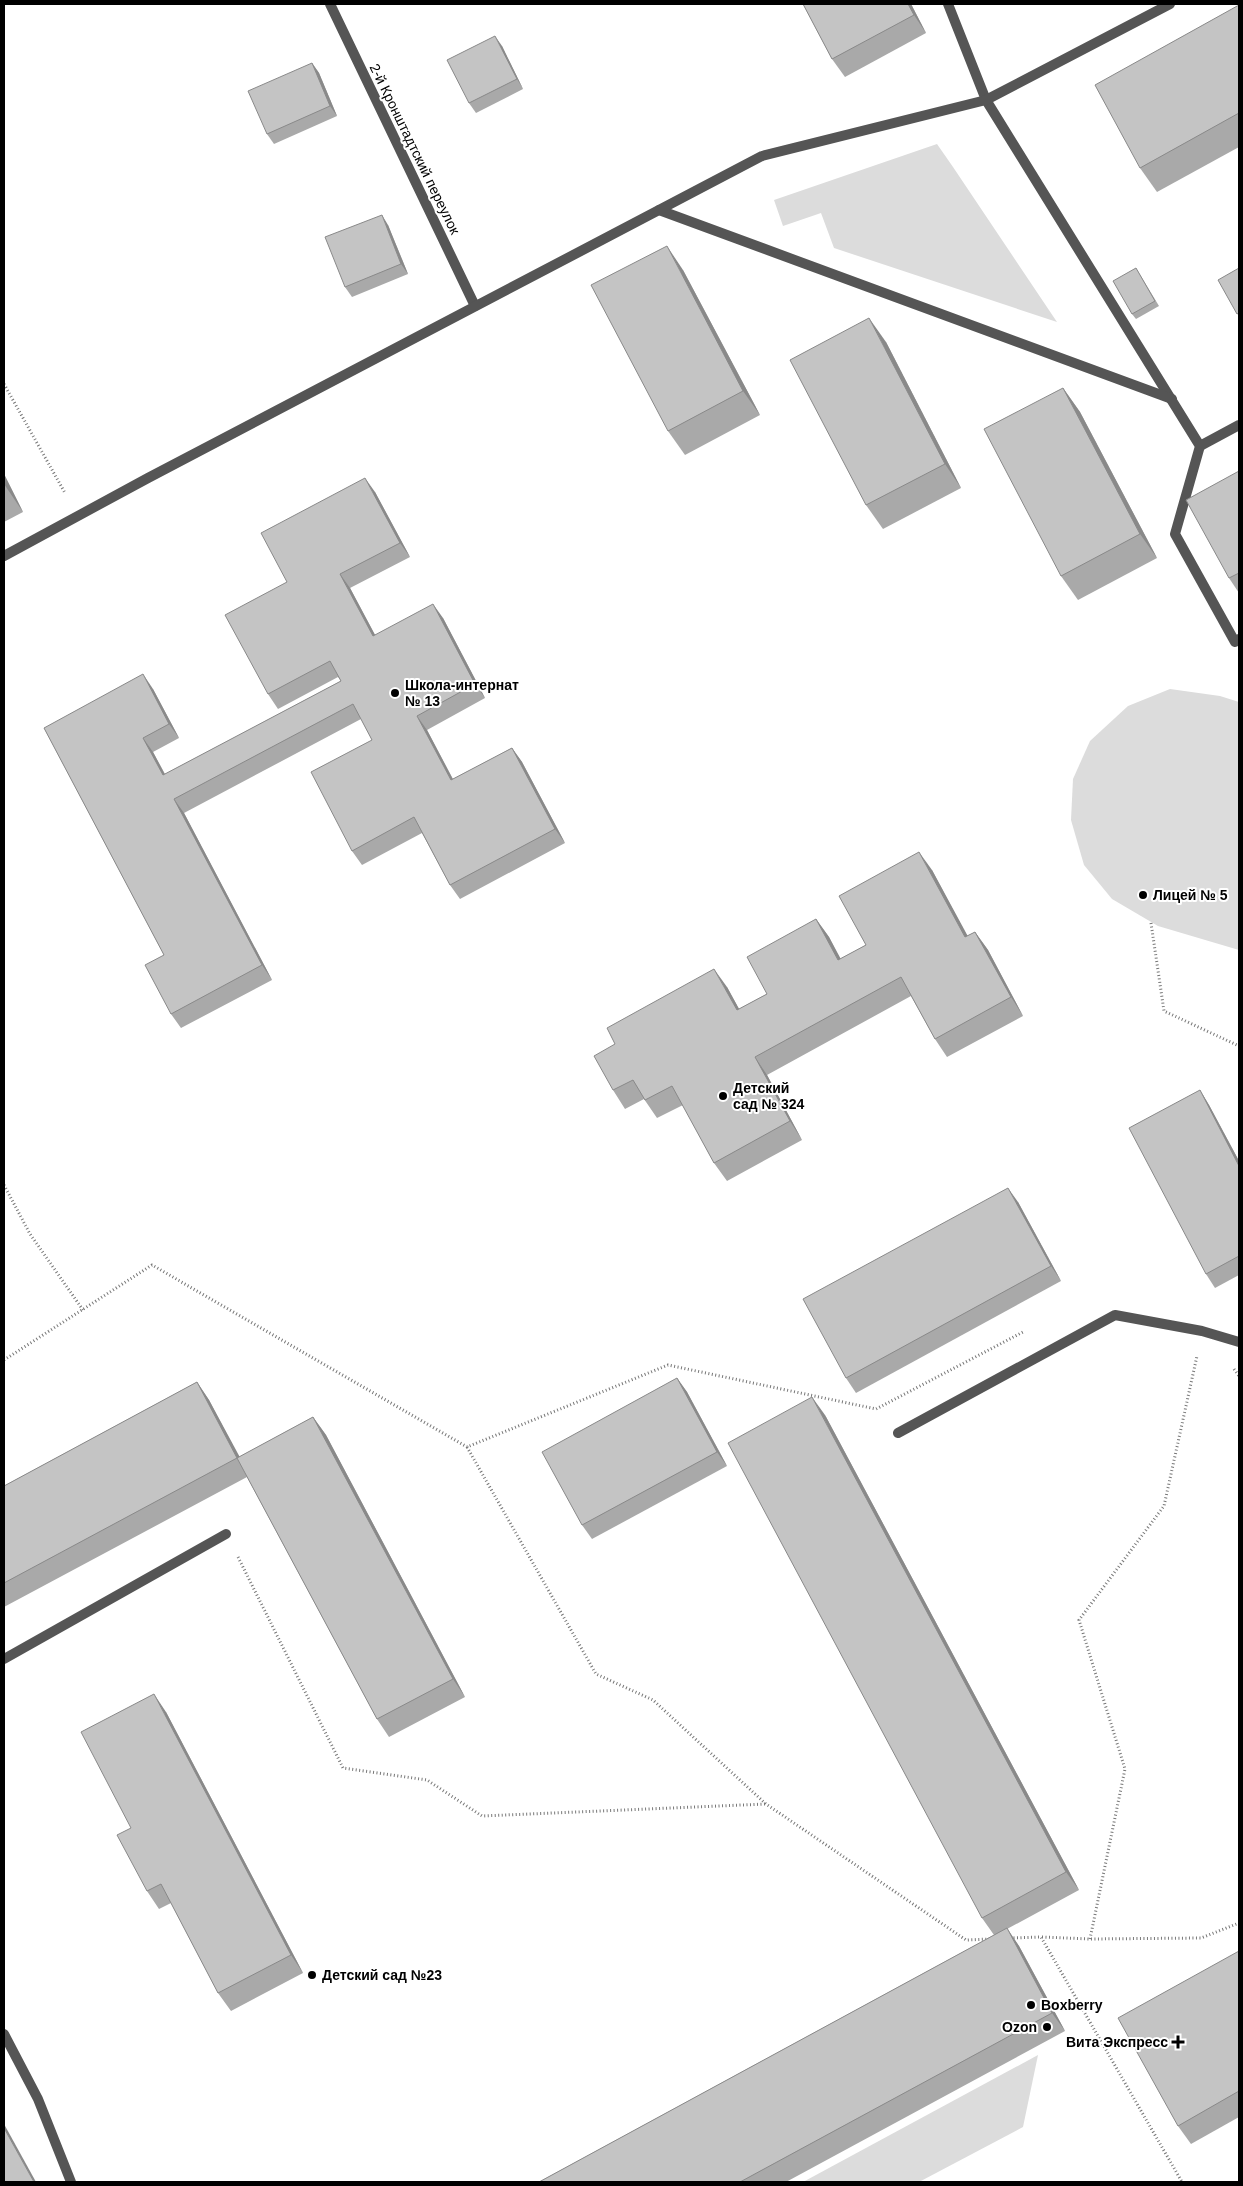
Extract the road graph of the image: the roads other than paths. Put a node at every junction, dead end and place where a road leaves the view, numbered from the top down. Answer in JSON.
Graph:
{"nodes":[{"id":1,"x":330,"y":4,"type":"edge"},
{"id":2,"x":948,"y":4,"type":"edge"},
{"id":3,"x":1170,"y":4,"type":"edge"},
{"id":4,"x":986,"y":100,"type":"junction"},
{"id":5,"x":659,"y":210,"type":"junction"},
{"id":6,"x":475,"y":306,"type":"junction"},
{"id":7,"x":1172,"y":399,"type":"junction"},
{"id":8,"x":1239,"y":425,"type":"edge"},
{"id":9,"x":1200,"y":446,"type":"junction"},
{"id":10,"x":4,"y":556,"type":"edge"},
{"id":11,"x":1239,"y":639,"type":"edge"},
{"id":12,"x":1239,"y":1342,"type":"edge"},
{"id":13,"x":898,"y":1433,"type":"dead end"},
{"id":14,"x":226,"y":1534,"type":"road end"},
{"id":15,"x":4,"y":1659,"type":"edge"},
{"id":16,"x":4,"y":2034,"type":"edge"},
{"id":17,"x":71,"y":2182,"type":"edge"}],
"edges":[{"from":1,"to":6,"type":"street","name":"2-й Кронштадтский переулок"},
{"from":2,"to":4,"type":"street"},
{"from":3,"to":4,"type":"street"},
{"from":4,"to":5,"type":"street"},
{"from":4,"to":7,"type":"street"},
{"from":5,"to":6,"type":"street"},
{"from":5,"to":7,"type":"street"},
{"from":6,"to":10,"type":"street"},
{"from":7,"to":9,"type":"street"},
{"from":8,"to":9,"type":"street"},
{"from":9,"to":11,"type":"street"},
{"from":12,"to":13,"type":"street"},
{"from":14,"to":15,"type":"street"},
{"from":16,"to":17,"type":"street"}]}
